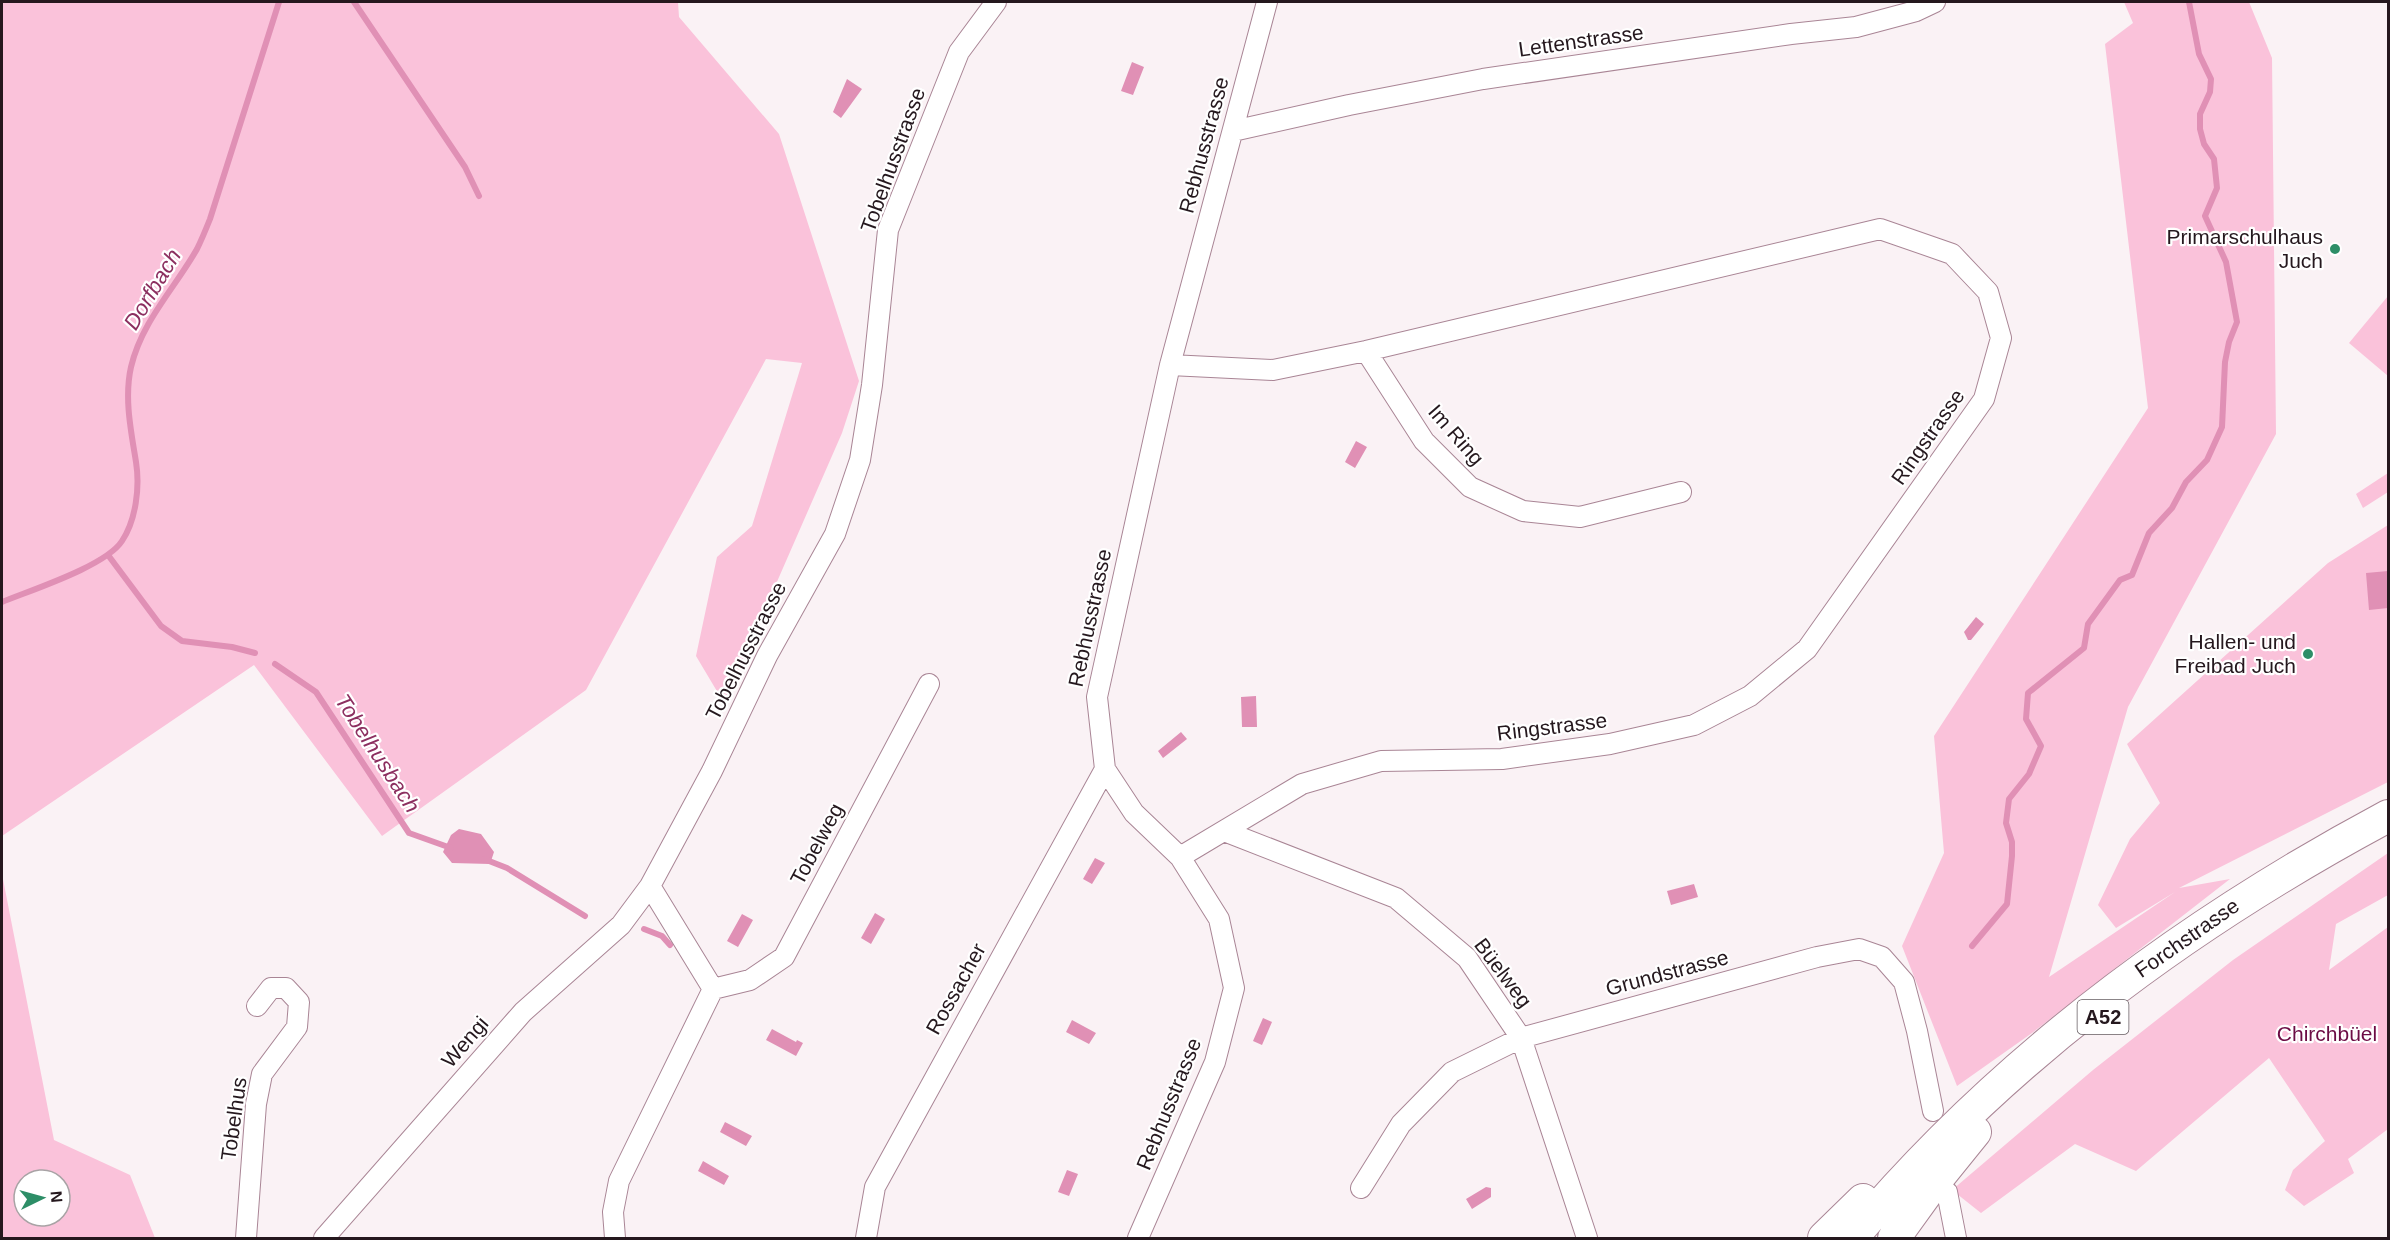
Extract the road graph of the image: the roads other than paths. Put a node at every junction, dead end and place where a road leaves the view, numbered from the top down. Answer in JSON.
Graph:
{"nodes":[{"id":1,"x":996,"y":2,"type":"edge"},
{"id":2,"x":1267,"y":2,"type":"edge"},
{"id":3,"x":1935,"y":2,"type":"edge"},
{"id":4,"x":1233,"y":131,"type":"junction"},
{"id":5,"x":1366,"y":351,"type":"junction"},
{"id":6,"x":1170,"y":365,"type":"junction"},
{"id":7,"x":1681,"y":492,"type":"dead end"},
{"id":8,"x":929,"y":684,"type":"dead end"},
{"id":9,"x":1105,"y":769,"type":"junction"},
{"id":10,"x":2388,"y":816,"type":"edge"},
{"id":11,"x":1224,"y":831,"type":"junction"},
{"id":12,"x":2388,"y":832,"type":"edge"},
{"id":13,"x":1179,"y":857,"type":"junction"},
{"id":14,"x":650,"y":886,"type":"junction"},
{"id":15,"x":713,"y":989,"type":"junction"},
{"id":16,"x":256,"y":1006,"type":"dead end"},
{"id":17,"x":1521,"y":1038,"type":"junction"},
{"id":18,"x":1934,"y":1112,"type":"dead end"},
{"id":19,"x":1977,"y":1115,"type":"junction"},
{"id":20,"x":1361,"y":1188,"type":"dead end"},
{"id":21,"x":1947,"y":1192,"type":"dead end"},
{"id":22,"x":246,"y":1239,"type":"edge"},
{"id":23,"x":324,"y":1239,"type":"edge"},
{"id":24,"x":615,"y":1239,"type":"edge"},
{"id":25,"x":866,"y":1239,"type":"edge"},
{"id":26,"x":1138,"y":1239,"type":"edge"},
{"id":27,"x":1587,"y":1239,"type":"edge"},
{"id":28,"x":1824,"y":1239,"type":"edge"},
{"id":29,"x":1852,"y":1239,"type":"edge"},
{"id":30,"x":1872,"y":1239,"type":"edge"},
{"id":31,"x":1894,"y":1239,"type":"edge"},
{"id":32,"x":1956,"y":1239,"type":"edge"}],
"edges":[{"from":1,"to":14,"type":"street","name":"Tobelhusstrasse"},
{"from":2,"to":4,"type":"street","name":"Rebhusstrasse"},
{"from":3,"to":4,"type":"street","name":"Lettenstrasse"},
{"from":4,"to":6,"type":"street","name":"Rebhusstrasse"},
{"from":5,"to":6,"type":"street","name":"Ringstrasse"},
{"from":5,"to":7,"type":"street","name":"Im Ring"},
{"from":5,"to":11,"type":"street","name":"Ringstrasse"},
{"from":6,"to":9,"type":"street","name":"Rebhusstrasse"},
{"from":8,"to":15,"type":"street","name":"Tobelweg"},
{"from":9,"to":13,"type":"street","name":"Rebhusstrasse"},
{"from":9,"to":25,"type":"street","name":"Rossacher"},
{"from":10,"to":19,"type":"highway","name":"Forchstrasse","number":"A52"},
{"from":11,"to":13,"type":"street","name":"Ringstrasse"},
{"from":11,"to":17,"type":"street","name":"Büelweg"},
{"from":12,"to":19,"type":"highway","name":"Forchstrasse","number":"A52"},
{"from":13,"to":26,"type":"street","name":"Rebhusstrasse"},
{"from":14,"to":15,"type":"street"},
{"from":14,"to":23,"type":"street","name":"Wengi"},
{"from":15,"to":24,"type":"street"},
{"from":16,"to":22,"type":"street","name":"Tobelhus"},
{"from":17,"to":18,"type":"street","name":"Grundstrasse"},
{"from":17,"to":20,"type":"street","name":"Grundstrasse"},
{"from":17,"to":27,"type":"street","name":"Büelweg"},
{"from":19,"to":28,"type":"highway"},
{"from":19,"to":29,"type":"highway","name":"Forchstrasse","number":"A52"},
{"from":19,"to":30,"type":"highway","name":"Forchstrasse","number":"A52"},
{"from":19,"to":31,"type":"highway"},
{"from":21,"to":32,"type":"street"}]}
